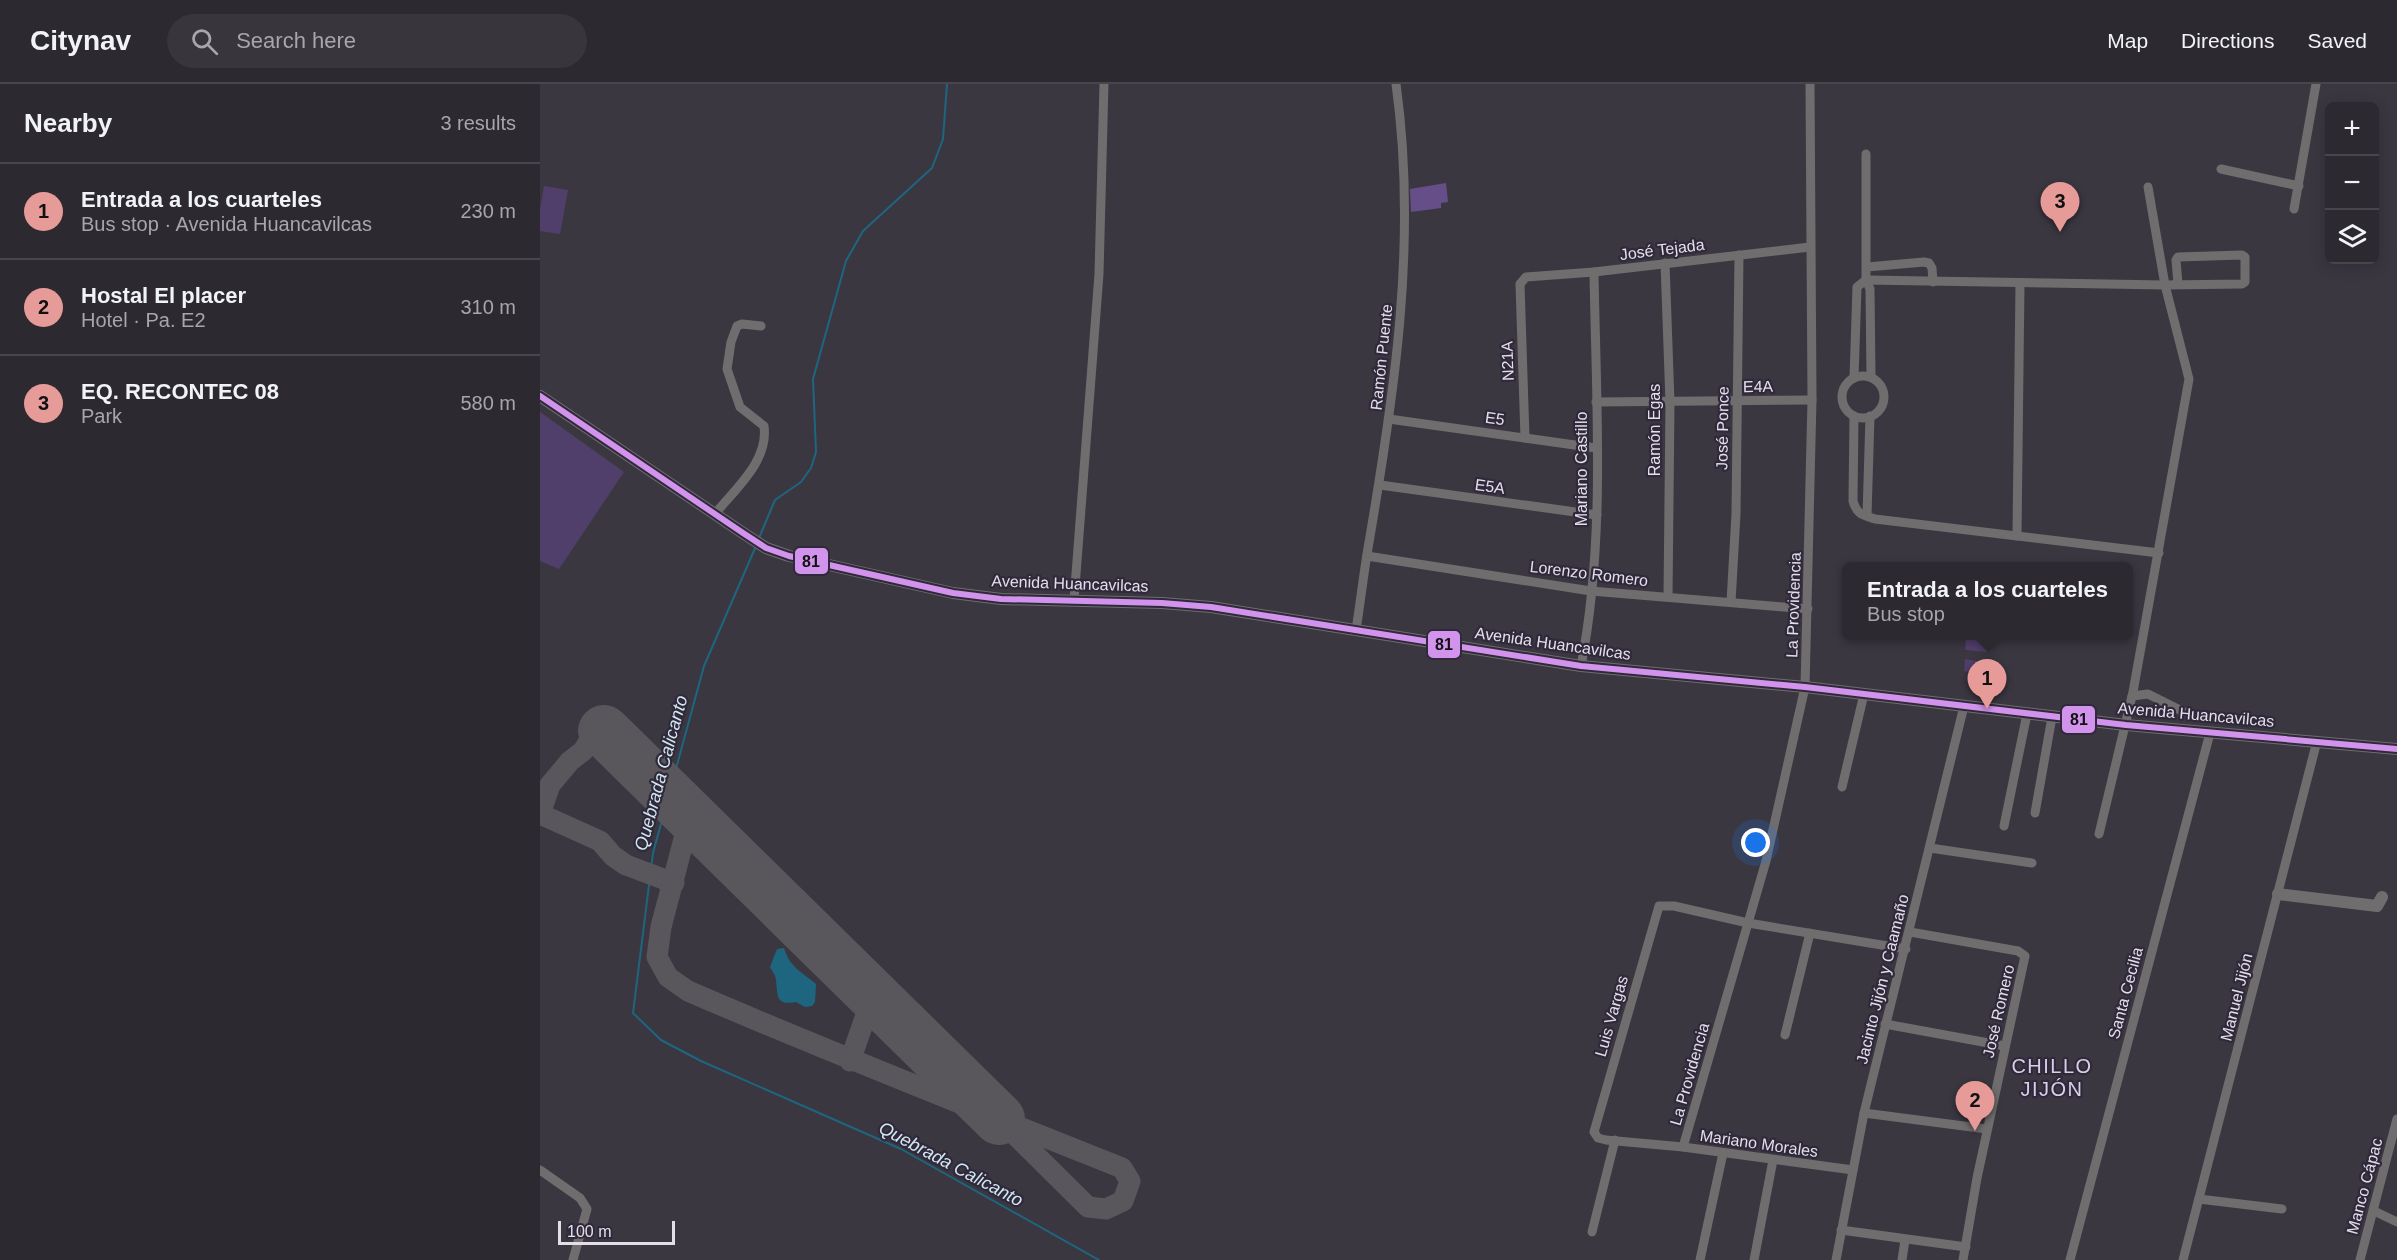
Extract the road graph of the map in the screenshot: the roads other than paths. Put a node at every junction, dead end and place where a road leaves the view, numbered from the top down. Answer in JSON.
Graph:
{"nodes":[{"id":1,"x":1104,"y":84,"type":"edge"},
{"id":2,"x":1396,"y":84,"type":"edge"},
{"id":3,"x":1810,"y":84,"type":"edge"},
{"id":4,"x":2316,"y":84,"type":"edge"},
{"id":5,"x":1866,"y":154,"type":"dead end"},
{"id":6,"x":2221,"y":169,"type":"dead end"},
{"id":7,"x":2299,"y":186,"type":"junction"},
{"id":8,"x":2148,"y":187,"type":"dead end"},
{"id":9,"x":2294,"y":209,"type":"dead end"},
{"id":10,"x":1810,"y":247,"type":"junction"},
{"id":11,"x":1739,"y":255,"type":"junction"},
{"id":12,"x":1665,"y":263,"type":"junction"},
{"id":13,"x":1867,"y":267,"type":"junction"},
{"id":14,"x":1594,"y":272,"type":"junction"},
{"id":15,"x":1866,"y":280,"type":"junction"},
{"id":16,"x":1933,"y":282,"type":"junction"},
{"id":17,"x":2020,"y":283,"type":"junction"},
{"id":18,"x":1520,"y":284,"type":"joint"},
{"id":19,"x":2178,"y":284,"type":"junction"},
{"id":20,"x":2165,"y":285,"type":"junction"},
{"id":21,"x":760,"y":326,"type":"dead end"},
{"id":22,"x":1870,"y":377,"type":"junction"},
{"id":23,"x":1854,"y":378,"type":"junction"},
{"id":24,"x":540,"y":396,"type":"edge"},
{"id":25,"x":1812,"y":400,"type":"junction"},
{"id":26,"x":1738,"y":401,"type":"junction"},
{"id":27,"x":1596,"y":402,"type":"junction"},
{"id":28,"x":1670,"y":402,"type":"junction"},
{"id":29,"x":1854,"y":416,"type":"junction"},
{"id":30,"x":1870,"y":416,"type":"junction"},
{"id":31,"x":1389,"y":419,"type":"junction"},
{"id":32,"x":1525,"y":438,"type":"junction"},
{"id":33,"x":1596,"y":448,"type":"junction"},
{"id":34,"x":1380,"y":485,"type":"junction"},
{"id":35,"x":715,"y":514,"type":"junction"},
{"id":36,"x":1597,"y":515,"type":"junction"},
{"id":37,"x":1867,"y":516,"type":"junction"},
{"id":38,"x":2018,"y":536,"type":"junction"},
{"id":39,"x":2159,"y":553,"type":"junction"},
{"id":40,"x":1367,"y":556,"type":"junction"},
{"id":41,"x":1591,"y":591,"type":"junction"},
{"id":42,"x":1668,"y":597,"type":"junction"},
{"id":43,"x":1074,"y":600,"type":"junction"},
{"id":44,"x":1731,"y":602,"type":"junction"},
{"id":45,"x":1808,"y":609,"type":"junction"},
{"id":46,"x":1356,"y":630,"type":"junction"},
{"id":47,"x":1581,"y":666,"type":"junction"},
{"id":48,"x":1805,"y":687,"type":"junction"},
{"id":49,"x":1863,"y":694,"type":"junction"},
{"id":50,"x":2132,"y":696,"type":"junction"},
{"id":51,"x":1964,"y":706,"type":"junction"},
{"id":52,"x":2184,"y":712,"type":"dead end"},
{"id":53,"x":2026,"y":714,"type":"junction"},
{"id":54,"x":2052,"y":717,"type":"junction"},
{"id":55,"x":2126,"y":725,"type":"junction"},
{"id":56,"x":2210,"y":733,"type":"junction"},
{"id":57,"x":2317,"y":741,"type":"junction"},
{"id":58,"x":2397,"y":749,"type":"edge"},
{"id":59,"x":1842,"y":787,"type":"dead end"},
{"id":60,"x":2035,"y":813,"type":"dead end"},
{"id":61,"x":2004,"y":826,"type":"dead end"},
{"id":62,"x":2099,"y":834,"type":"dead end"},
{"id":63,"x":1930,"y":848,"type":"junction"},
{"id":64,"x":2032,"y":863,"type":"dead end"},
{"id":65,"x":2278,"y":894,"type":"junction"},
{"id":66,"x":2382,"y":897,"type":"dead end"},
{"id":67,"x":1748,"y":923,"type":"junction"},
{"id":68,"x":1910,"y":932,"type":"junction"},
{"id":69,"x":1810,"y":933,"type":"junction"},
{"id":70,"x":1906,"y":949,"type":"junction"},
{"id":71,"x":1885,"y":1024,"type":"junction"},
{"id":72,"x":1785,"y":1035,"type":"dead end"},
{"id":73,"x":2006,"y":1046,"type":"junction"},
{"id":74,"x":1864,"y":1113,"type":"junction"},
{"id":75,"x":2397,"y":1119,"type":"edge"},
{"id":76,"x":1987,"y":1129,"type":"junction"},
{"id":77,"x":1594,"y":1132,"type":"joint"},
{"id":78,"x":1615,"y":1140,"type":"junction"},
{"id":79,"x":1683,"y":1147,"type":"junction"},
{"id":80,"x":1723,"y":1153,"type":"junction"},
{"id":81,"x":1773,"y":1160,"type":"junction"},
{"id":82,"x":540,"y":1170,"type":"edge"},
{"id":83,"x":1853,"y":1170,"type":"junction"},
{"id":84,"x":2199,"y":1199,"type":"junction"},
{"id":85,"x":2282,"y":1209,"type":"dead end"},
{"id":86,"x":2374,"y":1210,"type":"junction"},
{"id":87,"x":2397,"y":1222,"type":"edge"},
{"id":88,"x":1841,"y":1230,"type":"junction"},
{"id":89,"x":1592,"y":1232,"type":"dead end"},
{"id":90,"x":1905,"y":1240,"type":"junction"},
{"id":91,"x":1966,"y":1246,"type":"junction"},
{"id":92,"x":573,"y":1260,"type":"edge"},
{"id":93,"x":1700,"y":1260,"type":"edge"},
{"id":94,"x":1754,"y":1260,"type":"edge"},
{"id":95,"x":1836,"y":1260,"type":"edge"},
{"id":96,"x":1902,"y":1260,"type":"edge"},
{"id":97,"x":1964,"y":1260,"type":"edge"},
{"id":98,"x":2070,"y":1260,"type":"edge"},
{"id":99,"x":2183,"y":1260,"type":"edge"},
{"id":100,"x":2360,"y":1260,"type":"edge"}],
"edges":[{"from":1,"to":43,"type":"street"},
{"from":2,"to":31,"type":"street","name":"Ramón Puente"},
{"from":3,"to":10,"type":"street","name":"La Providencia"},
{"from":4,"to":7,"type":"street"},
{"from":5,"to":13,"type":"street"},
{"from":6,"to":7,"type":"street"},
{"from":7,"to":9,"type":"street"},
{"from":8,"to":20,"type":"street"},
{"from":10,"to":11,"type":"street","name":"José Tejada"},
{"from":10,"to":25,"type":"street","name":"La Providencia"},
{"from":11,"to":12,"type":"street","name":"José Tejada"},
{"from":11,"to":26,"type":"street","name":"José Ponce"},
{"from":12,"to":14,"type":"street","name":"José Tejada"},
{"from":12,"to":28,"type":"street","name":"Ramón Egas"},
{"from":13,"to":15,"type":"street"},
{"from":13,"to":16,"type":"street"},
{"from":14,"to":18,"type":"street","name":"José Tejada"},
{"from":14,"to":27,"type":"street","name":"Mariano Castillo"},
{"from":15,"to":16,"type":"street"},
{"from":15,"to":22,"type":"street"},
{"from":15,"to":23,"type":"street"},
{"from":16,"to":17,"type":"street"},
{"from":17,"to":20,"type":"street"},
{"from":17,"to":38,"type":"street"},
{"from":18,"to":32,"type":"street","name":"N21A"},
{"from":19,"to":19,"type":"street"},
{"from":19,"to":20,"type":"street"},
{"from":20,"to":39,"type":"street"},
{"from":21,"to":35,"type":"street"},
{"from":22,"to":23,"type":"street"},
{"from":22,"to":30,"type":"street"},
{"from":23,"to":29,"type":"street"},
{"from":24,"to":35,"type":"street","name":"Avenida Huancavilcas"},
{"from":25,"to":26,"type":"street","name":"E4A"},
{"from":25,"to":45,"type":"street","name":"La Providencia"},
{"from":26,"to":28,"type":"street","name":"E4A"},
{"from":26,"to":44,"type":"street","name":"José Ponce"},
{"from":27,"to":28,"type":"street","name":"E4A"},
{"from":27,"to":33,"type":"street","name":"Mariano Castillo"},
{"from":28,"to":42,"type":"street","name":"Ramón Egas"},
{"from":29,"to":30,"type":"street"},
{"from":29,"to":37,"type":"street"},
{"from":30,"to":37,"type":"street"},
{"from":31,"to":32,"type":"street","name":"E5"},
{"from":31,"to":34,"type":"street","name":"Ramón Puente"},
{"from":32,"to":33,"type":"street","name":"E5"},
{"from":33,"to":36,"type":"street","name":"Mariano Castillo"},
{"from":34,"to":36,"type":"street","name":"E5A"},
{"from":34,"to":40,"type":"street","name":"Ramón Puente"},
{"from":35,"to":43,"type":"street","name":"Avenida Huancavilcas"},
{"from":36,"to":41,"type":"street","name":"Mariano Castillo"},
{"from":37,"to":38,"type":"street"},
{"from":38,"to":39,"type":"street"},
{"from":39,"to":50,"type":"street"},
{"from":40,"to":41,"type":"street","name":"Lorenzo Romero"},
{"from":40,"to":46,"type":"street","name":"Ramón Puente"},
{"from":41,"to":42,"type":"street","name":"Lorenzo Romero"},
{"from":41,"to":47,"type":"street","name":"Mariano Castillo"},
{"from":42,"to":44,"type":"street","name":"Lorenzo Romero"},
{"from":43,"to":46,"type":"street","name":"Avenida Huancavilcas"},
{"from":44,"to":45,"type":"street","name":"Lorenzo Romero"},
{"from":45,"to":48,"type":"street","name":"La Providencia"},
{"from":46,"to":47,"type":"street","name":"Avenida Huancavilcas"},
{"from":47,"to":48,"type":"street","name":"Avenida Huancavilcas"},
{"from":48,"to":49,"type":"street","name":"Avenida Huancavilcas"},
{"from":48,"to":67,"type":"street","name":"La Providencia"},
{"from":49,"to":51,"type":"street","name":"Avenida Huancavilcas"},
{"from":49,"to":59,"type":"street"},
{"from":50,"to":52,"type":"street"},
{"from":50,"to":55,"type":"street"},
{"from":51,"to":53,"type":"street","name":"Avenida Huancavilcas"},
{"from":51,"to":63,"type":"street","name":"Jacinto Jijón y Caamaño"},
{"from":53,"to":54,"type":"street","name":"Avenida Huancavilcas"},
{"from":53,"to":61,"type":"street"},
{"from":54,"to":55,"type":"street","name":"Avenida Huancavilcas"},
{"from":54,"to":60,"type":"street"},
{"from":55,"to":56,"type":"street","name":"Avenida Huancavilcas"},
{"from":55,"to":62,"type":"street"},
{"from":56,"to":57,"type":"street","name":"Avenida Huancavilcas"},
{"from":56,"to":98,"type":"street","name":"Santa Cecilia"},
{"from":57,"to":58,"type":"street","name":"Avenida Huancavilcas"},
{"from":57,"to":65,"type":"street","name":"Manuel Jijón"},
{"from":63,"to":64,"type":"street"},
{"from":63,"to":68,"type":"street","name":"Jacinto Jijón y Caamaño"},
{"from":65,"to":66,"type":"street"},
{"from":65,"to":84,"type":"street","name":"Manuel Jijón"},
{"from":67,"to":69,"type":"street"},
{"from":67,"to":77,"type":"street","name":"Luis Vargas"},
{"from":67,"to":79,"type":"street","name":"La Providencia"},
{"from":68,"to":70,"type":"street","name":"Jacinto Jijón y Caamaño"},
{"from":68,"to":73,"type":"street","name":"José Romero"},
{"from":69,"to":70,"type":"street"},
{"from":69,"to":72,"type":"street"},
{"from":70,"to":71,"type":"street","name":"Jacinto Jijón y Caamaño"},
{"from":71,"to":73,"type":"street"},
{"from":71,"to":74,"type":"street","name":"Jacinto Jijón y Caamaño"},
{"from":73,"to":76,"type":"street","name":"José Romero"},
{"from":74,"to":76,"type":"street"},
{"from":74,"to":83,"type":"street","name":"Jacinto Jijón y Caamaño"},
{"from":75,"to":86,"type":"street","name":"Manco Cápac"},
{"from":76,"to":91,"type":"street","name":"José Romero"},
{"from":77,"to":78,"type":"street","name":"Mariano Morales"},
{"from":78,"to":79,"type":"street","name":"Mariano Morales"},
{"from":78,"to":89,"type":"street"},
{"from":79,"to":80,"type":"street","name":"Mariano Morales"},
{"from":80,"to":81,"type":"street","name":"Mariano Morales"},
{"from":80,"to":93,"type":"street"},
{"from":81,"to":83,"type":"street","name":"Mariano Morales"},
{"from":81,"to":94,"type":"street"},
{"from":82,"to":92,"type":"street"},
{"from":83,"to":88,"type":"street","name":"Jacinto Jijón y Caamaño"},
{"from":84,"to":85,"type":"street"},
{"from":84,"to":99,"type":"street","name":"Manuel Jijón"},
{"from":86,"to":87,"type":"street"},
{"from":86,"to":100,"type":"street","name":"Manco Cápac"},
{"from":88,"to":90,"type":"street"},
{"from":88,"to":95,"type":"street","name":"Jacinto Jijón y Caamaño"},
{"from":90,"to":91,"type":"street"},
{"from":90,"to":96,"type":"street"},
{"from":91,"to":97,"type":"street","name":"José Romero"}]}
